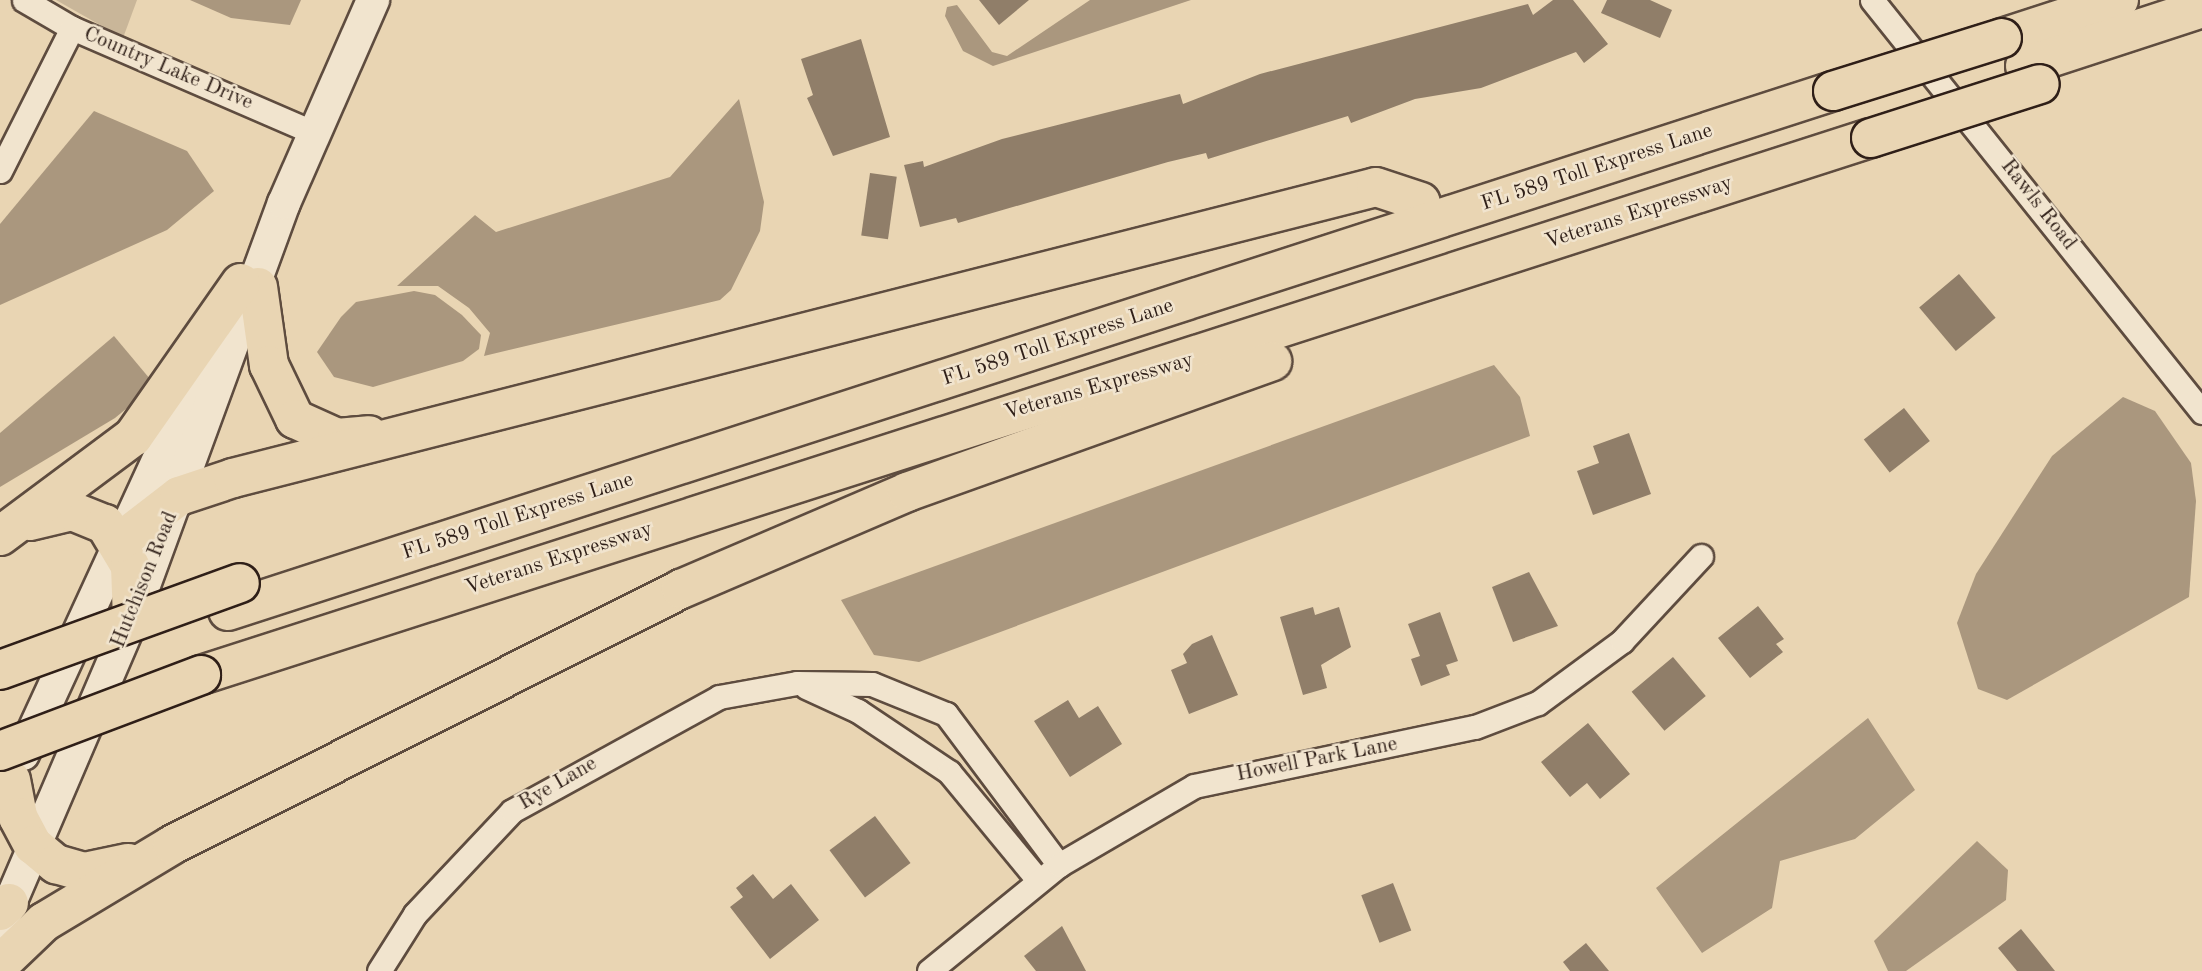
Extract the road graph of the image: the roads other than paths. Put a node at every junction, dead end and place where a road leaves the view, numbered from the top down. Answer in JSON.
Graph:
{"nodes":[{"id":1,"x":24,"y":0,"type":"edge"},
{"id":2,"x":373,"y":0,"type":"edge"},
{"id":3,"x":1872,"y":0,"type":"edge"},
{"id":4,"x":2039,"y":0,"type":"edge"},
{"id":5,"x":2119,"y":0,"type":"edge"},
{"id":6,"x":2202,"y":8,"type":"edge"},
{"id":7,"x":72,"y":28,"type":"junction"},
{"id":8,"x":2202,"y":31,"type":"edge"},
{"id":9,"x":2013,"y":51,"type":"junction"},
{"id":10,"x":1844,"y":105,"type":"junction"},
{"id":11,"x":314,"y":133,"type":"junction"},
{"id":12,"x":0,"y":171,"type":"edge"},
{"id":13,"x":1421,"y":202,"type":"junction"},
{"id":14,"x":1528,"y":249,"type":"junction"},
{"id":15,"x":249,"y":285,"type":"junction"},
{"id":16,"x":1038,"y":404,"type":"junction"},
{"id":17,"x":2202,"y":412,"type":"edge"},
{"id":18,"x":457,"y":420,"type":"junction"},
{"id":19,"x":179,"y":496,"type":"junction"},
{"id":20,"x":6,"y":532,"type":"edge"},
{"id":21,"x":118,"y":543,"type":"junction"},
{"id":22,"x":1701,"y":556,"type":"dead end"},
{"id":23,"x":234,"y":597,"type":"junction"},
{"id":24,"x":132,"y":618,"type":"junction"},
{"id":25,"x":0,"y":670,"type":"edge"},
{"id":26,"x":797,"y":683,"type":"junction"},
{"id":27,"x":0,"y":696,"type":"edge"},
{"id":28,"x":900,"y":696,"type":"junction"},
{"id":29,"x":884,"y":729,"type":"junction"},
{"id":30,"x":972,"y":751,"type":"junction"},
{"id":31,"x":949,"y":772,"type":"junction"},
{"id":32,"x":4,"y":779,"type":"edge"},
{"id":33,"x":33,"y":845,"type":"junction"},
{"id":34,"x":172,"y":845,"type":"junction"},
{"id":35,"x":1059,"y":865,"type":"junction"},
{"id":36,"x":1039,"y":881,"type":"junction"},
{"id":37,"x":3,"y":913,"type":"edge"},
{"id":38,"x":0,"y":964,"type":"edge"},
{"id":39,"x":379,"y":971,"type":"edge"},
{"id":40,"x":929,"y":971,"type":"edge"}],
"edges":[{"from":1,"to":7,"type":"street","name":"Country Lake Drive"},
{"from":2,"to":11,"type":"street","name":"Hutchison Road"},
{"from":3,"to":17,"type":"street","name":"Rawls Road"},
{"from":4,"to":9,"type":"highway","name":"Veterans Expressway"},
{"from":5,"to":9,"type":"highway"},
{"from":6,"to":9,"type":"highway"},
{"from":7,"to":11,"type":"street","name":"Country Lake Drive"},
{"from":7,"to":12,"type":"street"},
{"from":8,"to":9,"type":"highway","name":"Veterans Expressway"},
{"from":9,"to":10,"type":"highway","name":"Veterans Expressway","bridge":true},
{"from":9,"to":10,"type":"highway","name":"Veterans Expressway"},
{"from":10,"to":13,"type":"highway","name":"Veterans Expressway"},
{"from":10,"to":14,"type":"highway","name":"Veterans Expressway"},
{"from":10,"to":16,"type":"highway","name":"FL 589 Toll Express Lane"},
{"from":10,"to":23,"type":"highway","name":"FL 589 Toll Express Lane"},
{"from":11,"to":15,"type":"street","name":"Hutchison Road"},
{"from":13,"to":18,"type":"highway"},
{"from":13,"to":23,"type":"highway","name":"Veterans Expressway"},
{"from":14,"to":16,"type":"highway","name":"Veterans Expressway"},
{"from":14,"to":34,"type":"highway"},
{"from":15,"to":18,"type":"highway"},
{"from":15,"to":19,"type":"street","name":"Hutchison Road"},
{"from":15,"to":20,"type":"highway"},
{"from":15,"to":21,"type":"street","name":"Hutchison Road"},
{"from":16,"to":32,"type":"highway","name":"Veterans Expressway","bridge":true},
{"from":18,"to":19,"type":"highway"},
{"from":19,"to":21,"type":"highway"},
{"from":19,"to":24,"type":"street","name":"Hutchison Road"},
{"from":20,"to":21,"type":"highway"},
{"from":21,"to":24,"type":"highway"},
{"from":21,"to":32,"type":"street","name":"Hutchison Road"},
{"from":22,"to":35,"type":"street","name":"Howell Park Lane"},
{"from":23,"to":25,"type":"highway","name":"Veterans Expressway","bridge":true},
{"from":23,"to":27,"type":"highway","name":"FL 589 Toll Express Lane"},
{"from":24,"to":33,"type":"street","name":"Hutchison Road"},
{"from":26,"to":28,"type":"street","name":"Rye Lane"},
{"from":26,"to":29,"type":"street"},
{"from":26,"to":39,"type":"street","name":"Rye Lane"},
{"from":28,"to":29,"type":"street"},
{"from":28,"to":30,"type":"street","name":"Rye Lane"},
{"from":29,"to":31,"type":"street"},
{"from":30,"to":31,"type":"street"},
{"from":30,"to":35,"type":"street","name":"Rye Lane"},
{"from":31,"to":36,"type":"street"},
{"from":32,"to":33,"type":"highway"},
{"from":33,"to":34,"type":"highway"},
{"from":33,"to":37,"type":"street","name":"Hutchison Road"},
{"from":34,"to":38,"type":"highway"},
{"from":35,"to":36,"type":"street","name":"Howell Park Lane"},
{"from":36,"to":40,"type":"street","name":"Howell Park Lane"}]}
